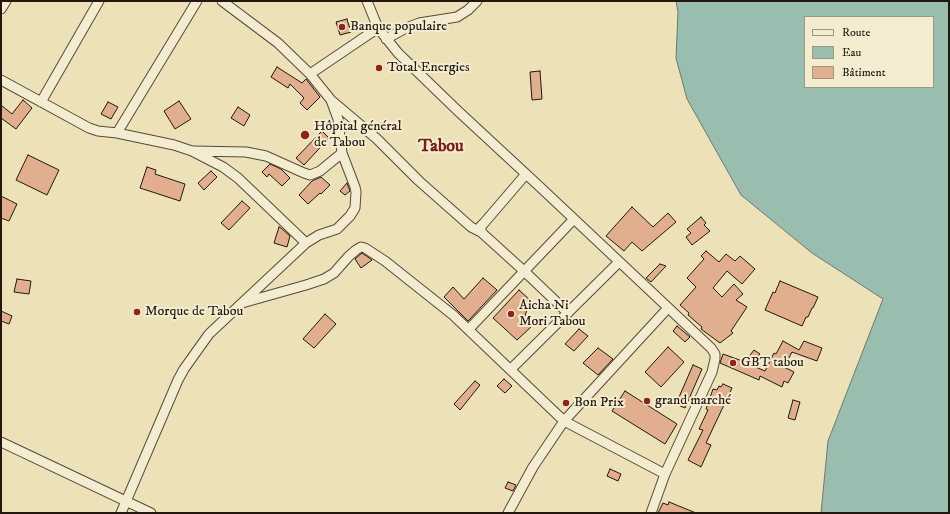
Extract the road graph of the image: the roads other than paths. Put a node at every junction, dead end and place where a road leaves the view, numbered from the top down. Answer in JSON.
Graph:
{"nodes":[{"id":1,"x":6,"y":1,"type":"edge"},
{"id":2,"x":100,"y":1,"type":"edge"},
{"id":3,"x":197,"y":1,"type":"edge"},
{"id":4,"x":222,"y":1,"type":"edge"},
{"id":5,"x":367,"y":1,"type":"edge"},
{"id":6,"x":477,"y":1,"type":"edge"},
{"id":7,"x":1,"y":8,"type":"edge"},
{"id":8,"x":378,"y":28,"type":"junction"},
{"id":9,"x":386,"y":39,"type":"junction"},
{"id":10,"x":310,"y":74,"type":"junction"},
{"id":11,"x":1,"y":80,"type":"edge"},
{"id":12,"x":331,"y":100,"type":"junction"},
{"id":13,"x":41,"y":102,"type":"junction"},
{"id":14,"x":117,"y":133,"type":"junction"},
{"id":15,"x":192,"y":151,"type":"junction"},
{"id":16,"x":342,"y":152,"type":"junction"},
{"id":17,"x":526,"y":174,"type":"junction"},
{"id":18,"x":574,"y":219,"type":"junction"},
{"id":19,"x":481,"y":232,"type":"junction"},
{"id":20,"x":306,"y":243,"type":"junction"},
{"id":21,"x":619,"y":262,"type":"junction"},
{"id":22,"x":524,"y":271,"type":"junction"},
{"id":23,"x":240,"y":303,"type":"junction"},
{"id":24,"x":668,"y":308,"type":"junction"},
{"id":25,"x":568,"y":313,"type":"junction"},
{"id":26,"x":469,"y":330,"type":"junction"},
{"id":27,"x":511,"y":370,"type":"junction"},
{"id":28,"x":564,"y":421,"type":"junction"},
{"id":29,"x":1,"y":442,"type":"edge"},
{"id":30,"x":665,"y":474,"type":"junction"},
{"id":31,"x":126,"y":501,"type":"junction"},
{"id":32,"x":121,"y":513,"type":"edge"},
{"id":33,"x":152,"y":513,"type":"edge"},
{"id":34,"x":508,"y":513,"type":"edge"},
{"id":35,"x":650,"y":513,"type":"edge"}],
"edges":[{"from":1,"to":7,"type":"street"},
{"from":2,"to":13,"type":"street"},
{"from":3,"to":14,"type":"street"},
{"from":4,"to":10,"type":"street"},
{"from":5,"to":8,"type":"street"},
{"from":6,"to":9,"type":"street"},
{"from":8,"to":9,"type":"street"},
{"from":8,"to":10,"type":"street"},
{"from":9,"to":17,"type":"street"},
{"from":10,"to":12,"type":"street"},
{"from":11,"to":13,"type":"street"},
{"from":12,"to":16,"type":"street"},
{"from":12,"to":19,"type":"street"},
{"from":13,"to":14,"type":"street"},
{"from":14,"to":15,"type":"street"},
{"from":15,"to":16,"type":"street"},
{"from":15,"to":20,"type":"street"},
{"from":16,"to":20,"type":"street"},
{"from":17,"to":18,"type":"street"},
{"from":17,"to":19,"type":"street"},
{"from":18,"to":21,"type":"street"},
{"from":18,"to":22,"type":"street"},
{"from":19,"to":22,"type":"street"},
{"from":20,"to":23,"type":"street"},
{"from":21,"to":24,"type":"street"},
{"from":21,"to":25,"type":"street"},
{"from":22,"to":25,"type":"street"},
{"from":22,"to":26,"type":"street"},
{"from":23,"to":26,"type":"street"},
{"from":23,"to":31,"type":"street"},
{"from":24,"to":28,"type":"street"},
{"from":24,"to":30,"type":"street"},
{"from":25,"to":27,"type":"street"},
{"from":26,"to":27,"type":"street"},
{"from":27,"to":28,"type":"street"},
{"from":28,"to":30,"type":"street"},
{"from":28,"to":34,"type":"street"},
{"from":29,"to":31,"type":"street"},
{"from":30,"to":35,"type":"street"},
{"from":31,"to":32,"type":"street"},
{"from":31,"to":33,"type":"street"}]}
